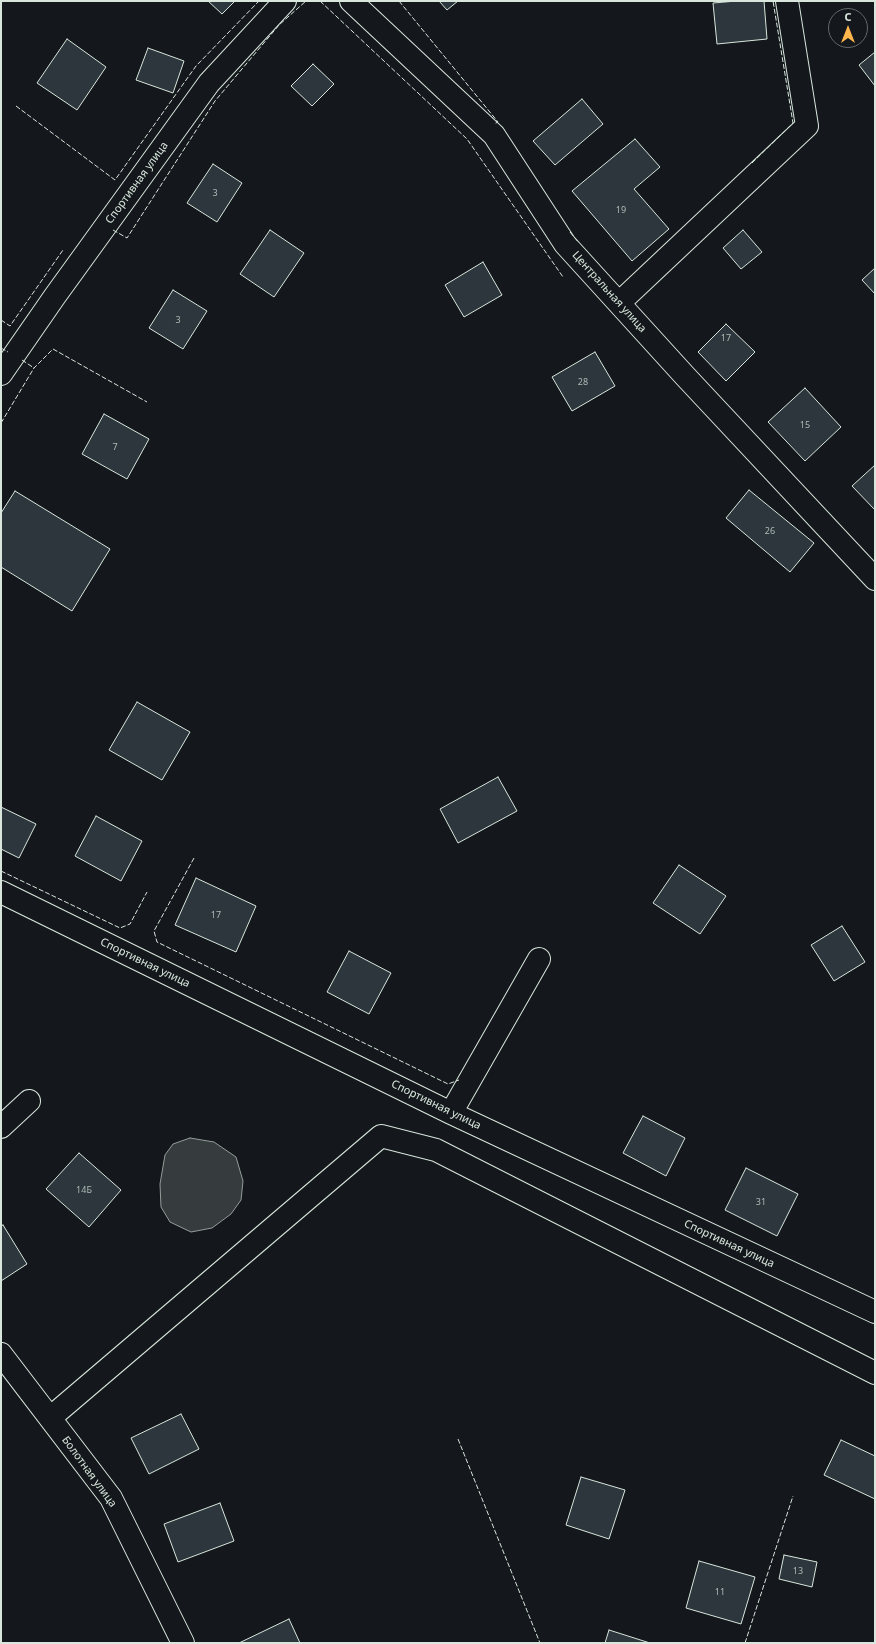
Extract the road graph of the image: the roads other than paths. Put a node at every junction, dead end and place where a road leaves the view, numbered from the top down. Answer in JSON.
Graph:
{"nodes":[{"id":1,"x":285,"y":1,"type":"edge"},
{"id":2,"x":351,"y":1,"type":"edge"},
{"id":3,"x":787,"y":1,"type":"edge"},
{"id":4,"x":618,"y":303,"type":"junction"},
{"id":5,"x":1,"y":374,"type":"edge"},
{"id":6,"x":875,"y":579,"type":"edge"},
{"id":7,"x":1,"y":892,"type":"edge"},
{"id":8,"x":539,"y":959,"type":"dead end"},
{"id":9,"x":29,"y":1101,"type":"dead end"},
{"id":10,"x":451,"y":1113,"type":"junction"},
{"id":11,"x":1,"y":1127,"type":"edge"},
{"id":12,"x":875,"y":1312,"type":"edge"},
{"id":13,"x":1,"y":1354,"type":"edge"},
{"id":14,"x":875,"y":1373,"type":"edge"},
{"id":15,"x":50,"y":1418,"type":"junction"},
{"id":16,"x":183,"y":1643,"type":"edge"}],
"edges":[{"from":1,"to":5,"type":"street","name":"Спортивная улица"},
{"from":2,"to":4,"type":"street","name":"Центральная улица"},
{"from":3,"to":4,"type":"street"},
{"from":4,"to":6,"type":"street","name":"Центральная улица"},
{"from":7,"to":10,"type":"street","name":"Спортивная улица"},
{"from":8,"to":10,"type":"street"},
{"from":9,"to":11,"type":"street"},
{"from":10,"to":12,"type":"street","name":"Спортивная улица"},
{"from":13,"to":15,"type":"street","name":"Болотная улица"},
{"from":14,"to":15,"type":"street"},
{"from":15,"to":16,"type":"street","name":"Болотная улица"}]}
